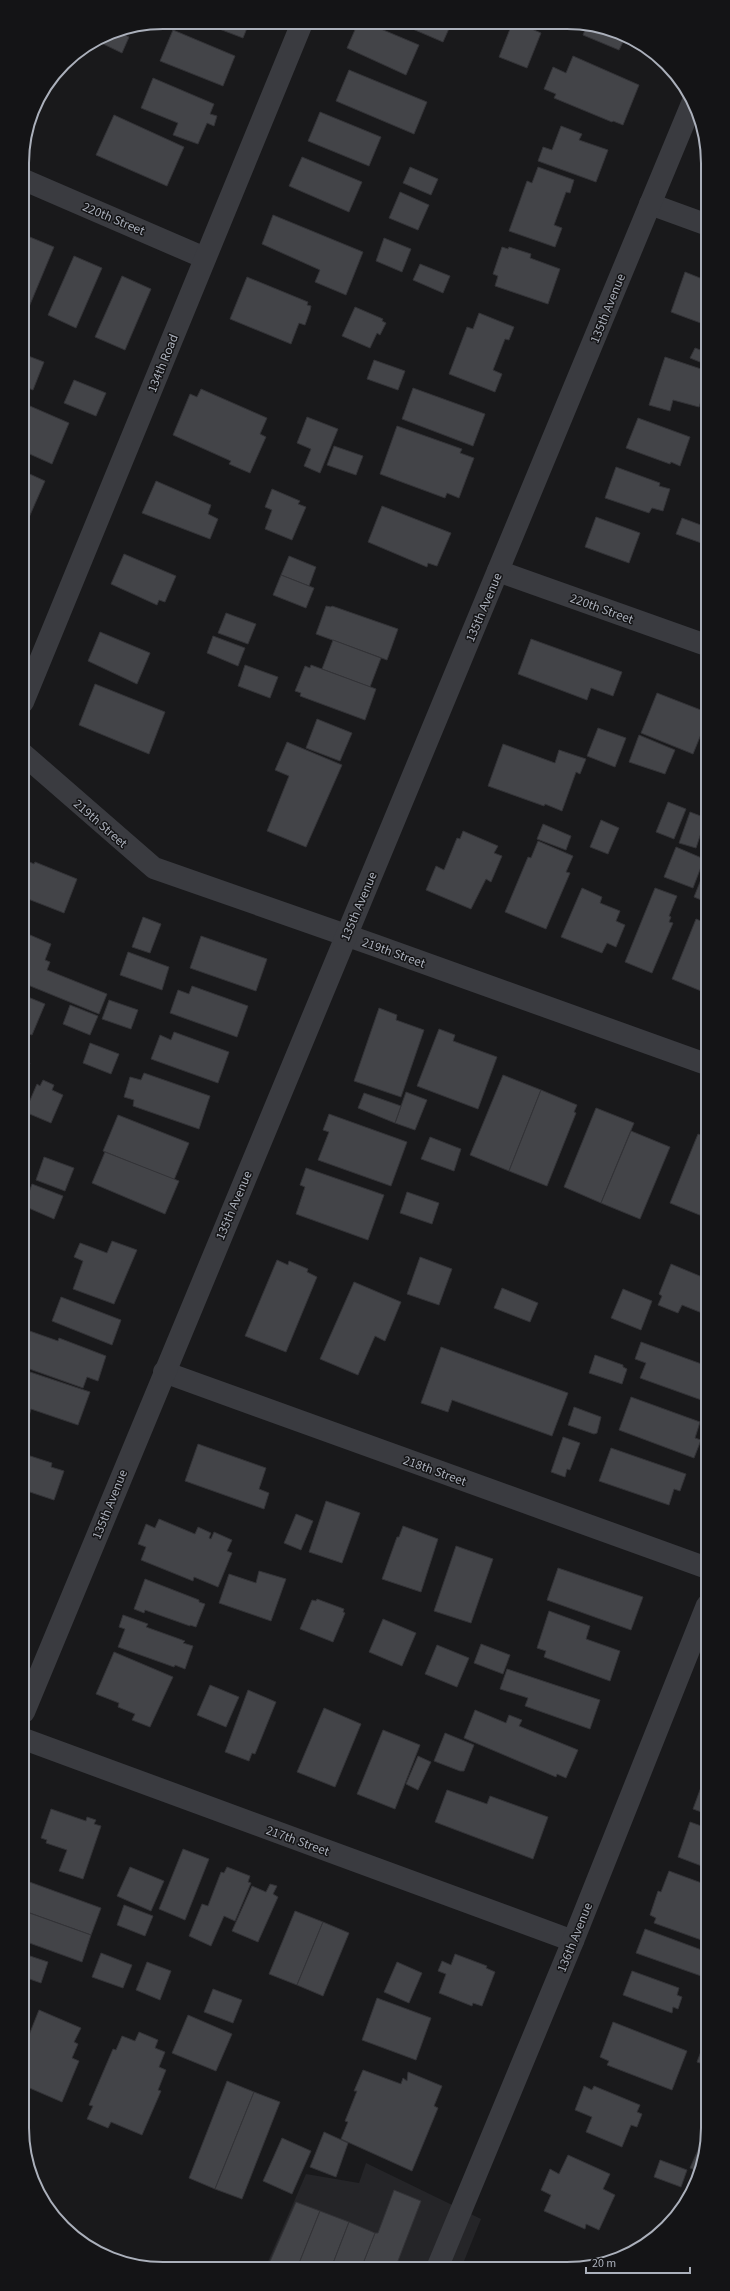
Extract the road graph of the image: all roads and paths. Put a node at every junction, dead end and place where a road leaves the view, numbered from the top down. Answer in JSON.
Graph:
{"nodes":[{"id":1,"x":300,"y":29,"type":"edge"},
{"id":2,"x":690,"y":109,"type":"edge"},
{"id":3,"x":29,"y":181,"type":"edge"},
{"id":4,"x":650,"y":204,"type":"junction"},
{"id":5,"x":701,"y":223,"type":"edge"},
{"id":6,"x":205,"y":258,"type":"junction"},
{"id":7,"x":498,"y":571,"type":"junction"},
{"id":8,"x":701,"y":643,"type":"edge"},
{"id":9,"x":29,"y":687,"type":"edge"},
{"id":10,"x":29,"y":759,"type":"edge"},
{"id":11,"x":346,"y":935,"type":"junction"},
{"id":12,"x":701,"y":1062,"type":"edge"},
{"id":13,"x":164,"y":1372,"type":"junction"},
{"id":14,"x":701,"y":1566,"type":"edge"},
{"id":15,"x":701,"y":1620,"type":"edge"},
{"id":16,"x":29,"y":1700,"type":"edge"},
{"id":17,"x":29,"y":1741,"type":"edge"},
{"id":18,"x":573,"y":1941,"type":"junction"},
{"id":19,"x":440,"y":2262,"type":"edge"}],
"edges":[{"from":1,"to":6,"type":"street","name":"134th Road"},
{"from":2,"to":4,"type":"street","name":"135th Avenue"},
{"from":3,"to":6,"type":"street","name":"220th Street"},
{"from":4,"to":5,"type":"street"},
{"from":4,"to":7,"type":"street","name":"135th Avenue"},
{"from":6,"to":9,"type":"street","name":"134th Road"},
{"from":7,"to":8,"type":"street","name":"220th Street"},
{"from":7,"to":11,"type":"street","name":"135th Avenue"},
{"from":10,"to":11,"type":"street","name":"219th Street"},
{"from":11,"to":12,"type":"street","name":"219th Street"},
{"from":11,"to":13,"type":"street","name":"135th Avenue"},
{"from":13,"to":14,"type":"street","name":"218th Street"},
{"from":13,"to":16,"type":"street","name":"135th Avenue"},
{"from":15,"to":18,"type":"street","name":"136th Avenue"},
{"from":17,"to":18,"type":"street","name":"217th Street"},
{"from":18,"to":19,"type":"street","name":"136th Avenue"}]}
